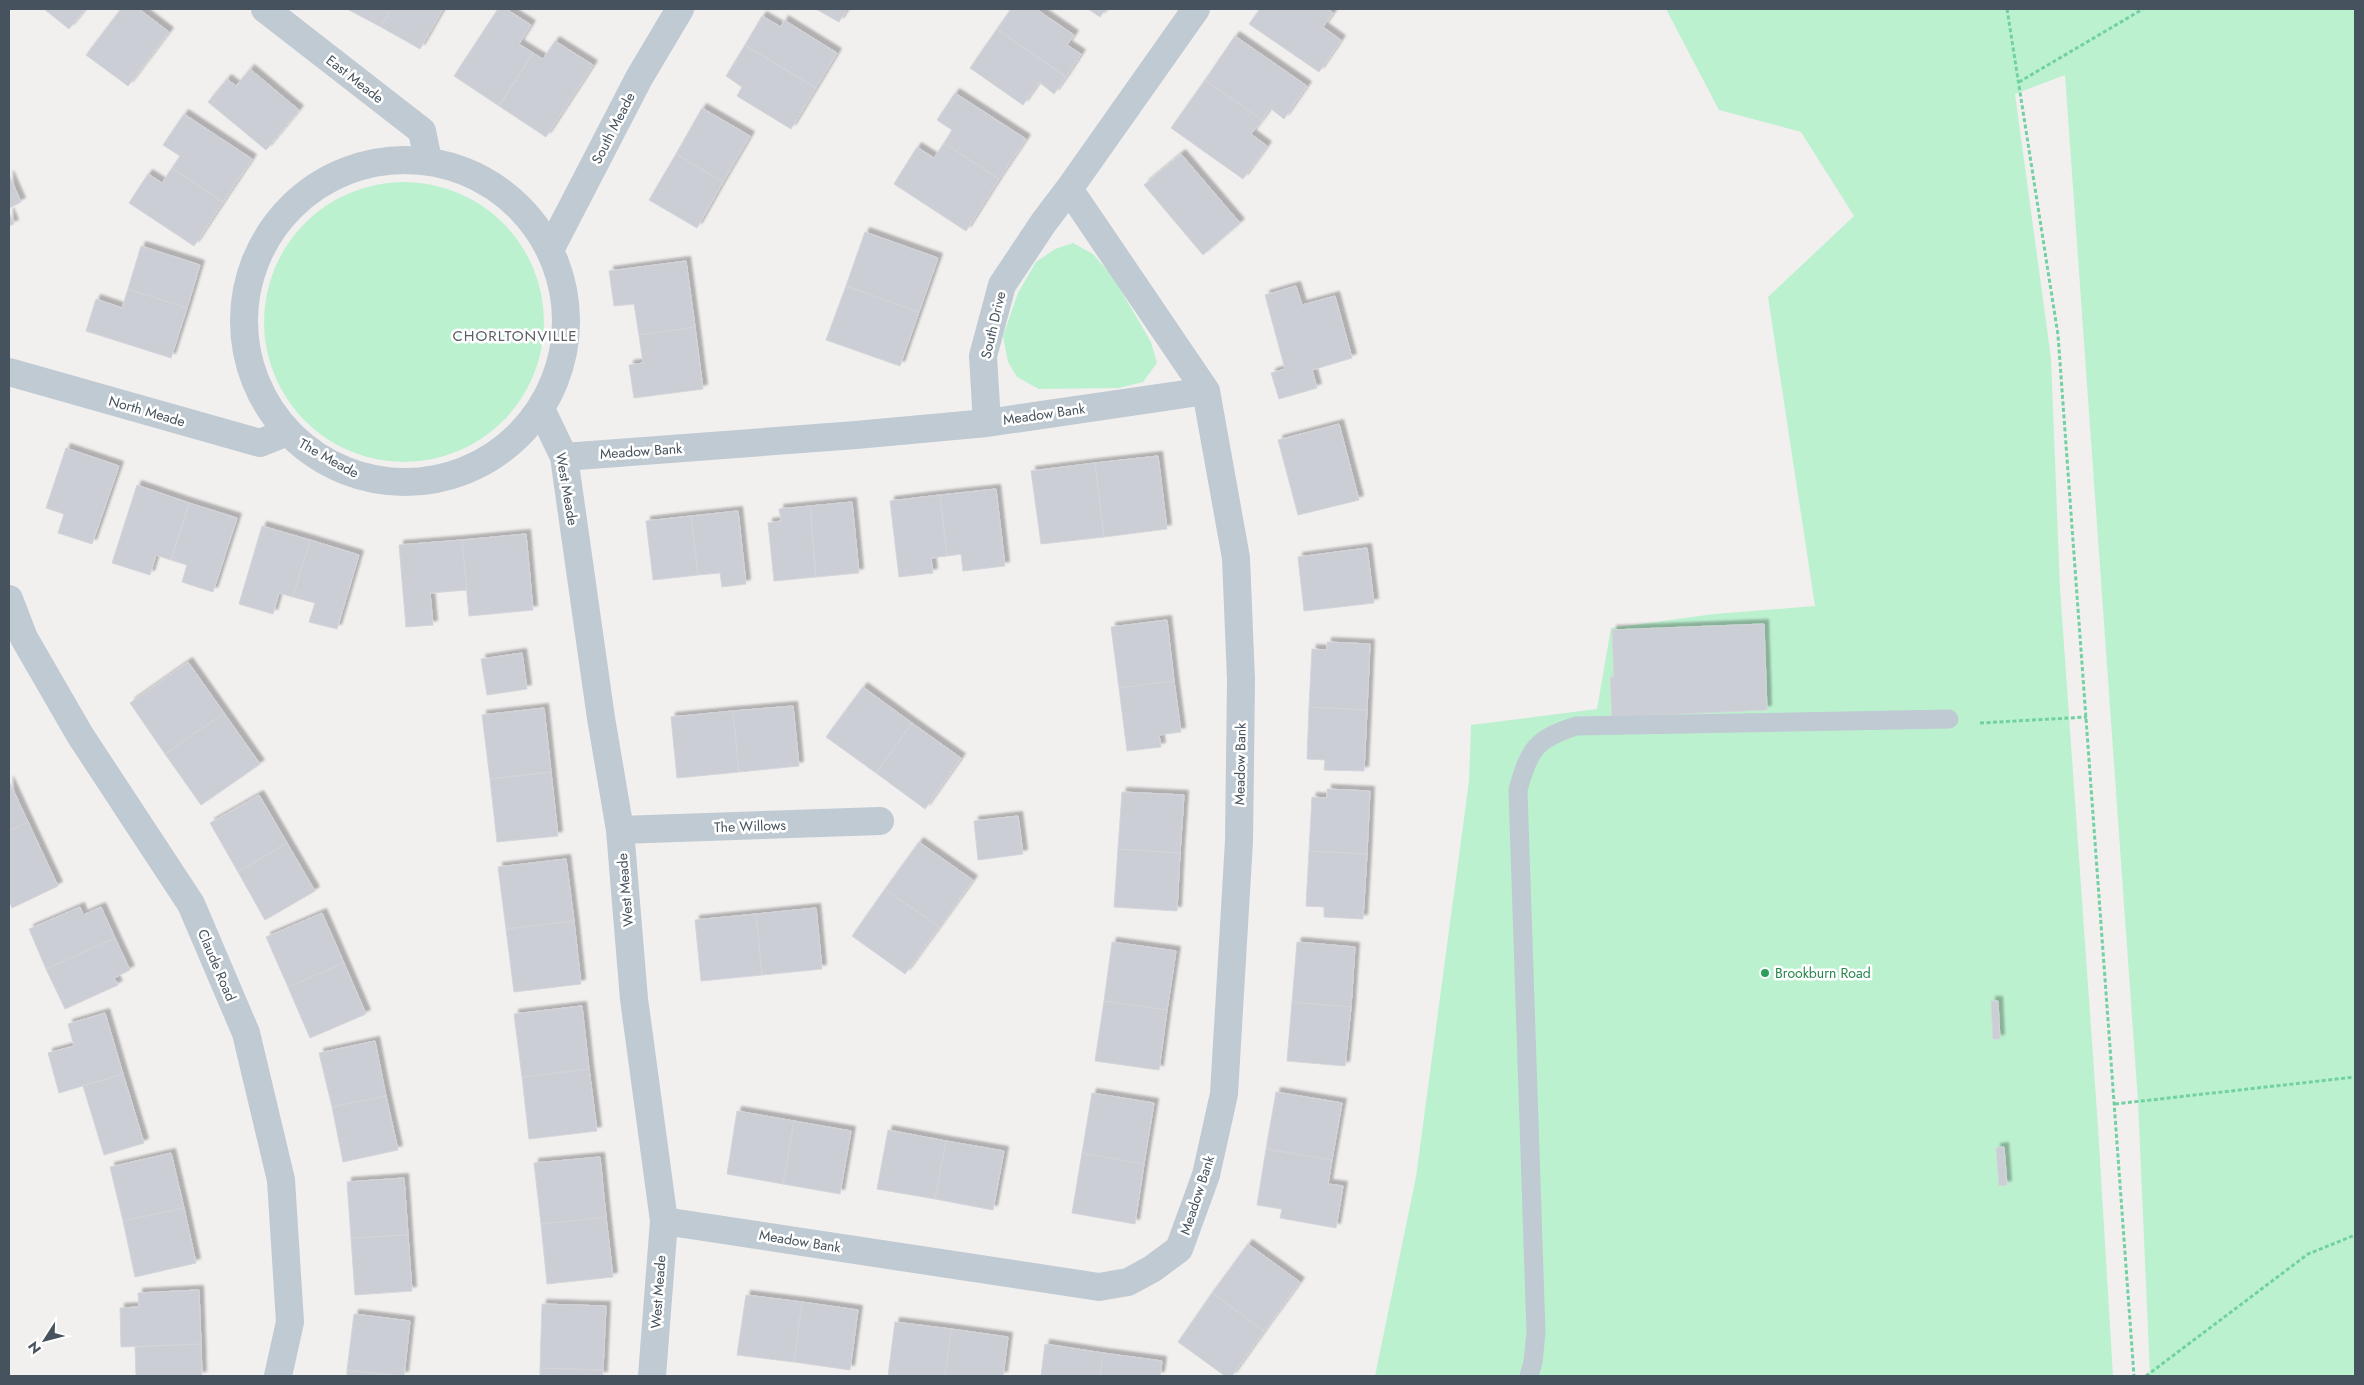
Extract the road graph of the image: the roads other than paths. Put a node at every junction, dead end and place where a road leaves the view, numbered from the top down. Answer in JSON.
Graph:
{"nodes":[{"id":1,"x":680,"y":9,"type":"edge"},
{"id":2,"x":1196,"y":9,"type":"edge"},
{"id":3,"x":268,"y":10,"type":"edge"},
{"id":4,"x":428,"y":160,"type":"junction"},
{"id":5,"x":1069,"y":189,"type":"junction"},
{"id":6,"x":550,"y":250,"type":"junction"},
{"id":7,"x":9,"y":372,"type":"edge"},
{"id":8,"x":1206,"y":391,"type":"junction"},
{"id":9,"x":541,"y":410,"type":"junction"},
{"id":10,"x":987,"y":422,"type":"junction"},
{"id":11,"x":285,"y":433,"type":"junction"},
{"id":12,"x":564,"y":457,"type":"junction"},
{"id":13,"x":9,"y":599,"type":"edge"},
{"id":14,"x":1949,"y":719,"type":"road end"},
{"id":15,"x":880,"y":821,"type":"dead end"},
{"id":16,"x":620,"y":830,"type":"junction"},
{"id":17,"x":664,"y":1221,"type":"junction"},
{"id":18,"x":278,"y":1376,"type":"edge"},
{"id":19,"x":652,"y":1376,"type":"edge"},
{"id":20,"x":1529,"y":1376,"type":"edge"}],
"edges":[{"from":1,"to":6,"type":"street","name":"South Meade"},
{"from":2,"to":5,"type":"street","name":"South Drive"},
{"from":3,"to":4,"type":"street","name":"East Meade"},
{"from":4,"to":6,"type":"street","name":"The Meade"},
{"from":4,"to":11,"type":"street","name":"The Meade"},
{"from":5,"to":8,"type":"street"},
{"from":5,"to":10,"type":"street","name":"South Drive"},
{"from":6,"to":9,"type":"street","name":"The Meade"},
{"from":7,"to":11,"type":"street","name":"North Meade"},
{"from":8,"to":10,"type":"street","name":"Meadow Bank"},
{"from":8,"to":17,"type":"street","name":"Meadow Bank"},
{"from":9,"to":11,"type":"street","name":"The Meade"},
{"from":9,"to":12,"type":"street","name":"West Meade"},
{"from":10,"to":12,"type":"street","name":"Meadow Bank"},
{"from":12,"to":16,"type":"street","name":"West Meade"},
{"from":13,"to":18,"type":"street","name":"Claude Road"},
{"from":14,"to":20,"type":"lane"},
{"from":15,"to":16,"type":"street","name":"The Willows"},
{"from":16,"to":17,"type":"street","name":"West Meade"},
{"from":17,"to":19,"type":"street","name":"West Meade"}]}
